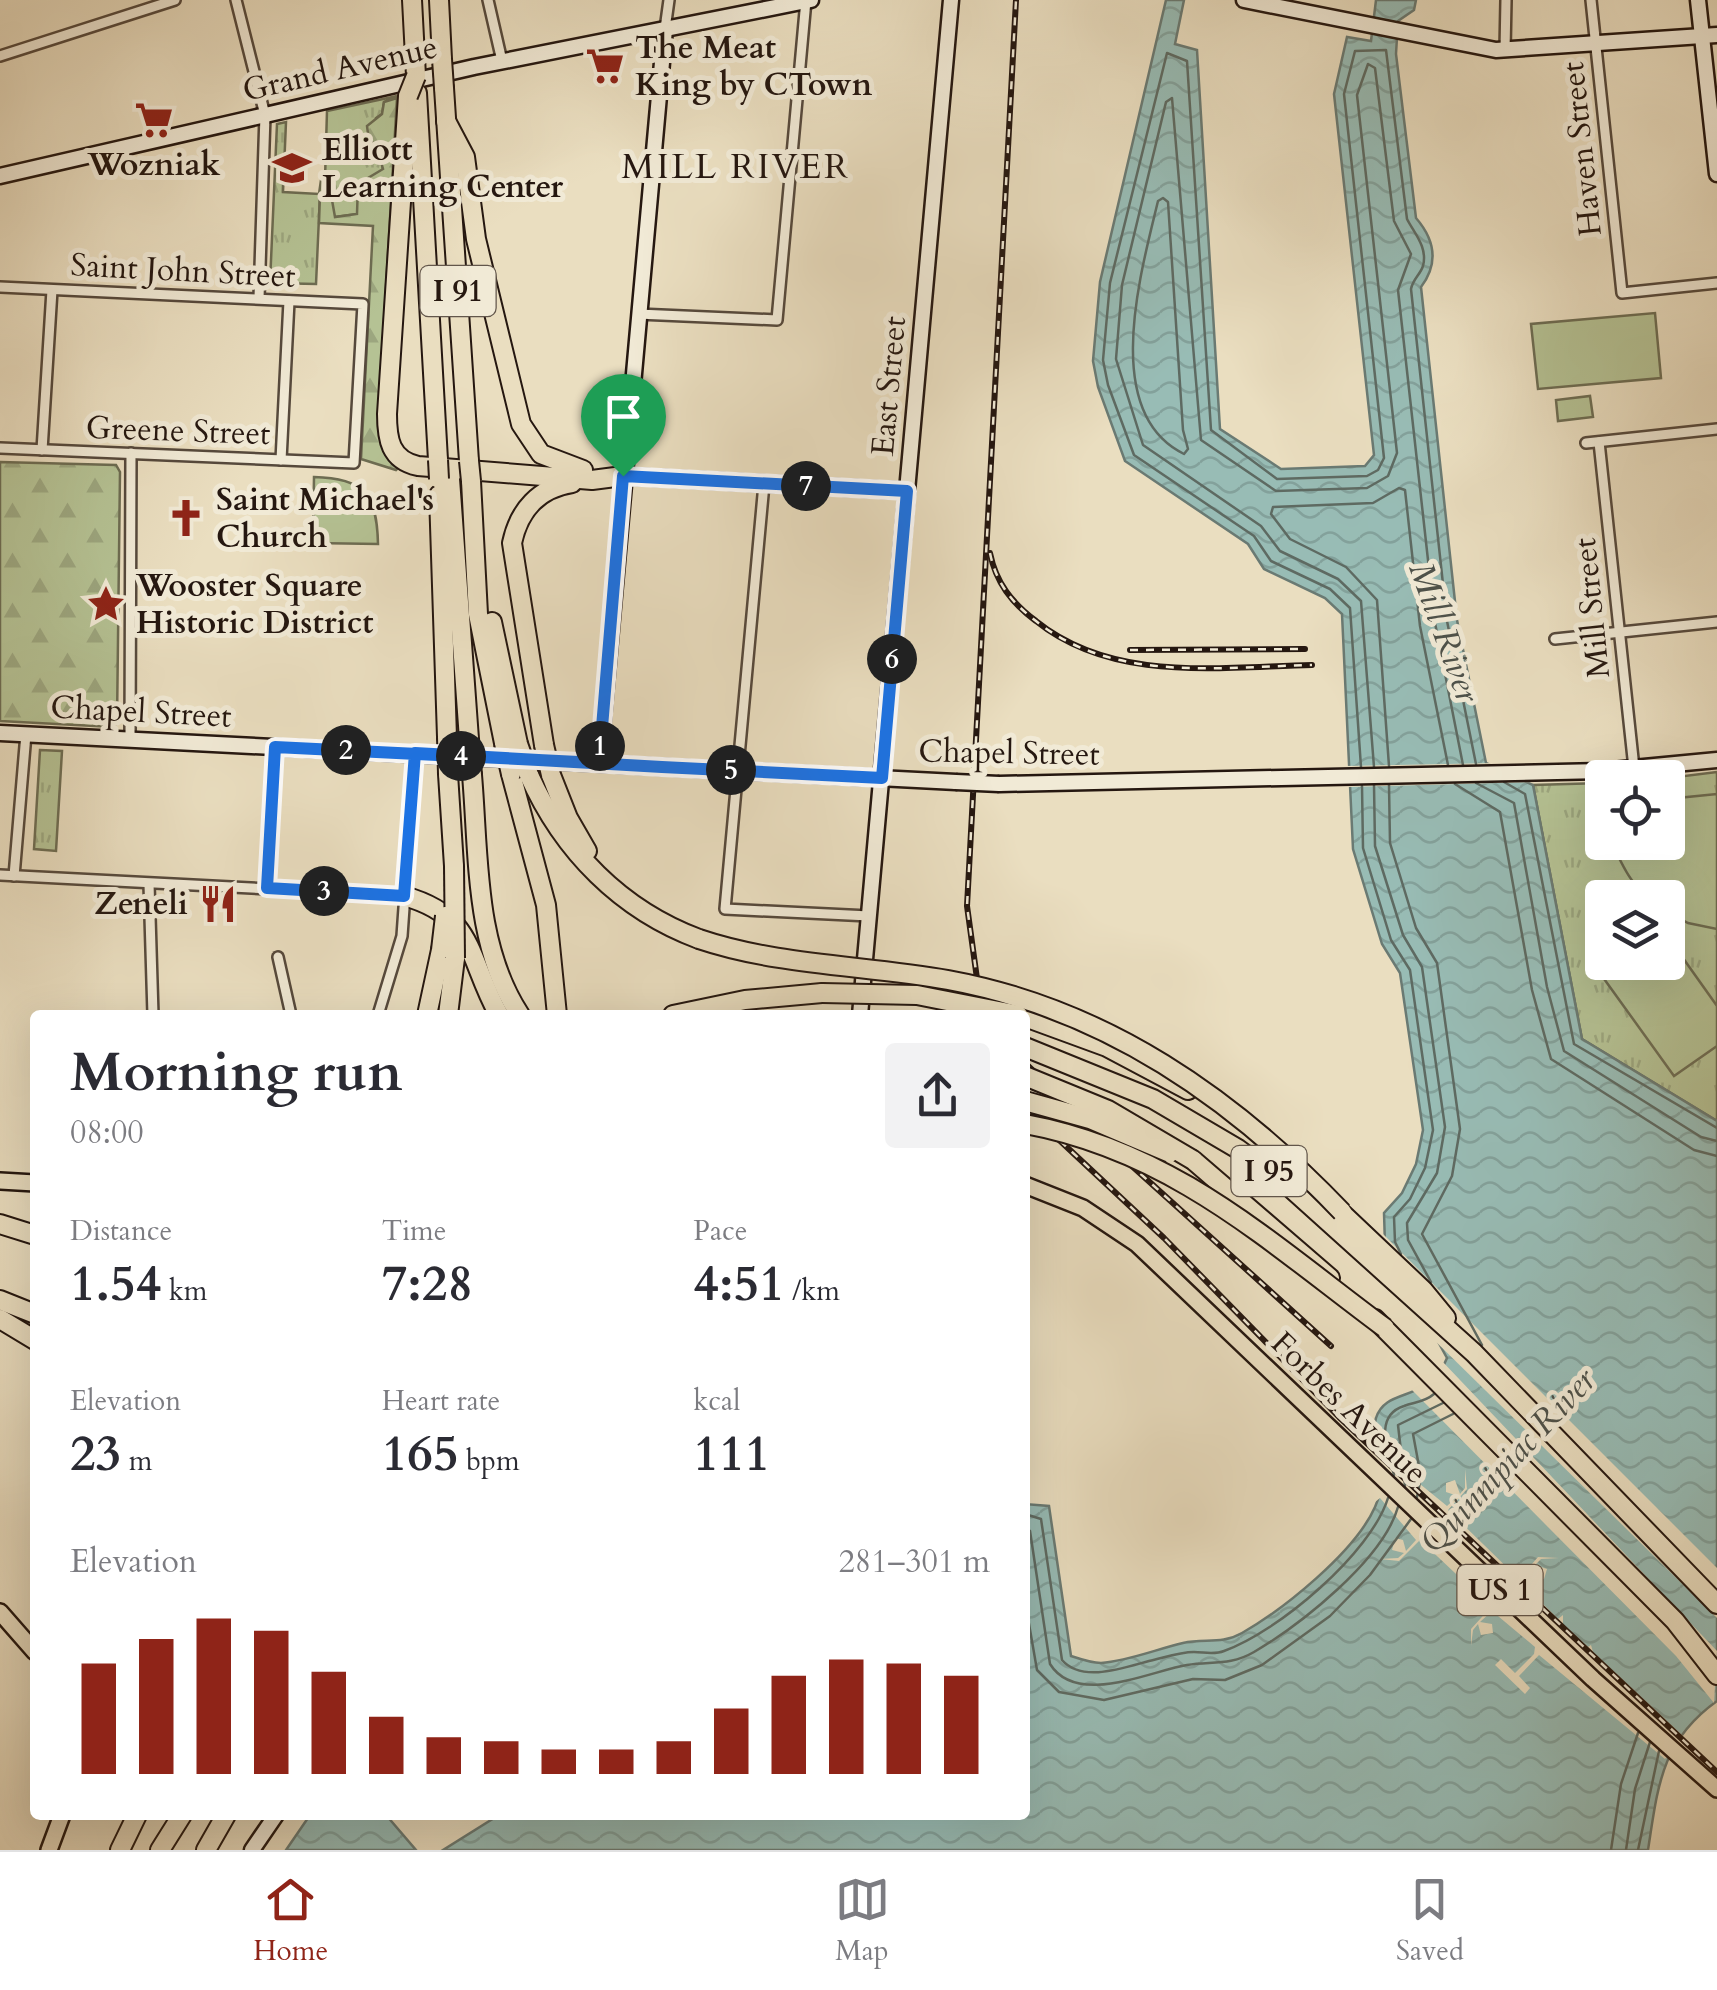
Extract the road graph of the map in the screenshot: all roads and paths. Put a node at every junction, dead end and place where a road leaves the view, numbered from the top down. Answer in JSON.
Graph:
{"nodes":[{"id":1,"x":175,"y":0,"type":"edge"},
{"id":2,"x":236,"y":0,"type":"edge"},
{"id":3,"x":412,"y":0,"type":"edge"},
{"id":4,"x":439,"y":0,"type":"edge"},
{"id":5,"x":488,"y":0,"type":"edge"},
{"id":6,"x":670,"y":0,"type":"edge"},
{"id":7,"x":808,"y":0,"type":"edge"},
{"id":8,"x":951,"y":0,"type":"edge"},
{"id":9,"x":1244,"y":0,"type":"edge"},
{"id":10,"x":1506,"y":0,"type":"edge"},
{"id":11,"x":1590,"y":0,"type":"edge"},
{"id":12,"x":1698,"y":0,"type":"edge"},
{"id":13,"x":664,"y":29,"type":"junction"},
{"id":14,"x":1709,"y":36,"type":"edge"},
{"id":15,"x":1596,"y":46,"type":"junction"},
{"id":16,"x":1505,"y":50,"type":"junction"},
{"id":17,"x":0,"y":56,"type":"edge"},
{"id":18,"x":502,"y":62,"type":"junction"},
{"id":19,"x":414,"y":82,"type":"junction"},
{"id":20,"x":265,"y":114,"type":"junction"},
{"id":21,"x":446,"y":121,"type":"junction"},
{"id":22,"x":1717,"y":172,"type":"edge"},
{"id":23,"x":0,"y":176,"type":"edge"},
{"id":24,"x":1717,"y":283,"type":"edge"},
{"id":25,"x":0,"y":287,"type":"edge"},
{"id":26,"x":52,"y":290,"type":"junction"},
{"id":27,"x":259,"y":298,"type":"junction"},
{"id":28,"x":289,"y":300,"type":"junction"},
{"id":29,"x":638,"y":314,"type":"junction"},
{"id":30,"x":1717,"y":429,"type":"edge"},
{"id":31,"x":1600,"y":442,"type":"junction"},
{"id":32,"x":1586,"y":443,"type":"dead end"},
{"id":33,"x":0,"y":448,"type":"edge"},
{"id":34,"x":42,"y":450,"type":"junction"},
{"id":35,"x":131,"y":453,"type":"junction"},
{"id":36,"x":281,"y":460,"type":"junction"},
{"id":37,"x":354,"y":463,"type":"joint"},
{"id":38,"x":444,"y":470,"type":"junction"},
{"id":39,"x":623,"y":476,"type":"junction"},
{"id":40,"x":592,"y":480,"type":"junction"},
{"id":41,"x":764,"y":484,"type":"junction"},
{"id":42,"x":913,"y":491,"type":"junction"},
{"id":43,"x":1717,"y":622,"type":"edge"},
{"id":44,"x":1620,"y":632,"type":"junction"},
{"id":45,"x":1555,"y":639,"type":"dead end"},
{"id":46,"x":0,"y":733,"type":"edge"},
{"id":47,"x":26,"y":734,"type":"junction"},
{"id":48,"x":130,"y":740,"type":"junction"},
{"id":49,"x":275,"y":747,"type":"junction"},
{"id":50,"x":415,"y":753,"type":"junction"},
{"id":51,"x":1633,"y":760,"type":"edge"},
{"id":52,"x":1717,"y":760,"type":"edge"},
{"id":53,"x":599,"y":763,"type":"junction"},
{"id":54,"x":1685,"y":763,"type":"edge"},
{"id":55,"x":1585,"y":770,"type":"edge"},
{"id":56,"x":738,"y":771,"type":"junction"},
{"id":57,"x":520,"y":775,"type":"junction"},
{"id":58,"x":882,"y":778,"type":"junction"},
{"id":59,"x":0,"y":875,"type":"edge"},
{"id":60,"x":14,"y":876,"type":"junction"},
{"id":61,"x":149,"y":884,"type":"junction"},
{"id":62,"x":267,"y":888,"type":"junction"},
{"id":63,"x":404,"y":896,"type":"junction"},
{"id":64,"x":641,"y":910,"type":"junction"},
{"id":65,"x":869,"y":916,"type":"junction"},
{"id":66,"x":448,"y":954,"type":"junction"},
{"id":67,"x":278,"y":956,"type":"dead end"},
{"id":68,"x":550,"y":958,"type":"junction"},
{"id":69,"x":153,"y":1010,"type":"edge"},
{"id":70,"x":289,"y":1010,"type":"edge"},
{"id":71,"x":380,"y":1010,"type":"edge"},
{"id":72,"x":429,"y":1010,"type":"edge"},
{"id":73,"x":448,"y":1010,"type":"edge"},
{"id":74,"x":497,"y":1010,"type":"edge"},
{"id":75,"x":517,"y":1010,"type":"edge"},
{"id":76,"x":546,"y":1010,"type":"edge"},
{"id":77,"x":556,"y":1010,"type":"edge"},
{"id":78,"x":699,"y":1010,"type":"edge"},
{"id":79,"x":860,"y":1010,"type":"edge"},
{"id":80,"x":994,"y":1010,"type":"edge"},
{"id":81,"x":1030,"y":1019,"type":"edge"},
{"id":82,"x":1030,"y":1049,"type":"edge"},
{"id":83,"x":1030,"y":1078,"type":"edge"},
{"id":84,"x":1030,"y":1102,"type":"edge"},
{"id":85,"x":1030,"y":1125,"type":"edge"},
{"id":86,"x":1193,"y":1160,"type":"junction"},
{"id":87,"x":0,"y":1181,"type":"edge"},
{"id":88,"x":30,"y":1183,"type":"edge"},
{"id":89,"x":1030,"y":1187,"type":"edge"},
{"id":90,"x":1342,"y":1212,"type":"junction"},
{"id":91,"x":0,"y":1215,"type":"edge"},
{"id":92,"x":0,"y":1224,"type":"edge"},
{"id":93,"x":30,"y":1226,"type":"edge"},
{"id":94,"x":30,"y":1227,"type":"edge"},
{"id":95,"x":7,"y":1313,"type":"edge"},
{"id":96,"x":1385,"y":1328,"type":"junction"},
{"id":97,"x":30,"y":1335,"type":"edge"},
{"id":98,"x":1474,"y":1354,"type":"junction"},
{"id":99,"x":1717,"y":1604,"type":"edge"},
{"id":100,"x":0,"y":1612,"type":"edge"},
{"id":101,"x":30,"y":1646,"type":"edge"},
{"id":102,"x":1717,"y":1676,"type":"edge"},
{"id":103,"x":1717,"y":1789,"type":"edge"},
{"id":104,"x":60,"y":1820,"type":"edge"},
{"id":105,"x":128,"y":1820,"type":"edge"},
{"id":106,"x":168,"y":1820,"type":"edge"},
{"id":107,"x":179,"y":1820,"type":"edge"},
{"id":108,"x":223,"y":1820,"type":"edge"},
{"id":109,"x":273,"y":1820,"type":"edge"},
{"id":110,"x":51,"y":1849,"type":"edge"},
{"id":111,"x":119,"y":1850,"type":"edge"},
{"id":112,"x":160,"y":1850,"type":"edge"},
{"id":113,"x":206,"y":1850,"type":"edge"},
{"id":114,"x":252,"y":1850,"type":"edge"}],
"edges":[{"from":1,"to":17,"type":"street"},
{"from":2,"to":20,"type":"street"},
{"from":3,"to":19,"type":"highway","number":"I 91"},
{"from":4,"to":21,"type":"highway","number":"I 91","bridge":true},
{"from":5,"to":18,"type":"street"},
{"from":6,"to":13,"type":"street"},
{"from":7,"to":13,"type":"main road","name":"Grand Avenue"},
{"from":7,"to":29,"type":"street"},
{"from":8,"to":42,"type":"main road","name":"East Street"},
{"from":9,"to":16,"type":"main road"},
{"from":10,"to":16,"type":"street"},
{"from":11,"to":15,"type":"street","name":"Haven Street"},
{"from":12,"to":14,"type":"main road"},
{"from":13,"to":18,"type":"main road","name":"Grand Avenue"},
{"from":13,"to":29,"type":"main road"},
{"from":14,"to":15,"type":"main road"},
{"from":14,"to":22,"type":"main road"},
{"from":15,"to":16,"type":"main road"},
{"from":15,"to":24,"type":"street","name":"Haven Street"},
{"from":18,"to":20,"type":"main road","name":"Grand Avenue"},
{"from":19,"to":38,"type":"highway","number":"I 91"},
{"from":19,"to":40,"type":"highway"},
{"from":20,"to":23,"type":"main road","name":"Grand Avenue"},
{"from":20,"to":27,"type":"street"},
{"from":21,"to":39,"type":"highway"},
{"from":21,"to":57,"type":"highway","number":"I 91","bridge":true},
{"from":25,"to":26,"type":"street","name":"Saint John Street"},
{"from":26,"to":27,"type":"street","name":"Saint John Street"},
{"from":26,"to":34,"type":"street"},
{"from":27,"to":28,"type":"street","name":"Saint John Street"},
{"from":28,"to":36,"type":"street"},
{"from":28,"to":37,"type":"street","name":"Saint John Street"},
{"from":29,"to":39,"type":"main road"},
{"from":30,"to":31,"type":"street"},
{"from":31,"to":32,"type":"street"},
{"from":31,"to":44,"type":"street","name":"Mill Street"},
{"from":33,"to":34,"type":"street","name":"Greene Street"},
{"from":34,"to":35,"type":"street","name":"Greene Street"},
{"from":35,"to":36,"type":"street","name":"Greene Street"},
{"from":35,"to":48,"type":"street"},
{"from":36,"to":37,"type":"street","name":"Greene Street"},
{"from":38,"to":66,"type":"highway","bridge":true},
{"from":38,"to":75,"type":"highway","bridge":true},
{"from":39,"to":40,"type":"highway"},
{"from":39,"to":41,"type":"main road"},
{"from":39,"to":53,"type":"main road"},
{"from":40,"to":64,"type":"highway","bridge":true},
{"from":41,"to":42,"type":"main road"},
{"from":41,"to":56,"type":"street"},
{"from":42,"to":58,"type":"main road","name":"East Street"},
{"from":43,"to":44,"type":"street"},
{"from":44,"to":45,"type":"street"},
{"from":44,"to":51,"type":"street","name":"Mill Street"},
{"from":46,"to":47,"type":"main road","name":"Chapel Street"},
{"from":47,"to":48,"type":"main road","name":"Chapel Street"},
{"from":47,"to":60,"type":"street"},
{"from":48,"to":49,"type":"main road","name":"Chapel Street"},
{"from":49,"to":50,"type":"main road","name":"Chapel Street"},
{"from":49,"to":62,"type":"street"},
{"from":50,"to":53,"type":"main road","name":"Chapel Street"},
{"from":50,"to":63,"type":"street"},
{"from":52,"to":54,"type":"main road","name":"Chapel Street"},
{"from":53,"to":56,"type":"main road","name":"Chapel Street"},
{"from":55,"to":58,"type":"main road","name":"Chapel Street","bridge":true},
{"from":56,"to":58,"type":"main road","name":"Chapel Street"},
{"from":56,"to":65,"type":"street"},
{"from":57,"to":64,"type":"highway"},
{"from":57,"to":68,"type":"highway"},
{"from":58,"to":65,"type":"main road","name":"East Street"},
{"from":59,"to":60,"type":"street"},
{"from":60,"to":61,"type":"street"},
{"from":61,"to":62,"type":"street"},
{"from":61,"to":69,"type":"street"},
{"from":62,"to":63,"type":"street"},
{"from":63,"to":71,"type":"street"},
{"from":63,"to":74,"type":"highway"},
{"from":64,"to":90,"type":"highway","bridge":true},
{"from":65,"to":79,"type":"main road","name":"East Street"},
{"from":66,"to":72,"type":"highway"},
{"from":66,"to":73,"type":"highway"},
{"from":67,"to":70,"type":"street"},
{"from":68,"to":76,"type":"highway"},
{"from":68,"to":77,"type":"highway"},
{"from":78,"to":80,"type":"highway","bridge":true},
{"from":81,"to":90,"type":"highway","bridge":true},
{"from":82,"to":98,"type":"highway","number":"I 95"},
{"from":83,"to":86,"type":"highway","number":"I 95","bridge":true},
{"from":84,"to":86,"type":"highway","bridge":true},
{"from":85,"to":96,"type":"highway","bridge":true},
{"from":86,"to":96,"type":"highway","number":"I 95","bridge":true},
{"from":87,"to":88,"type":"main road"},
{"from":89,"to":103,"type":"main road","name":"Forbes Avenue","number":"US 1"},
{"from":90,"to":98,"type":"highway"},
{"from":91,"to":93,"type":"highway"},
{"from":92,"to":94,"type":"highway"},
{"from":95,"to":97,"type":"highway"},
{"from":96,"to":102,"type":"highway","number":"I 95"},
{"from":98,"to":99,"type":"highway","number":"I 95"},
{"from":100,"to":101,"type":"main road"},
{"from":104,"to":110,"type":"main road"},
{"from":105,"to":111,"type":"highway"},
{"from":106,"to":112,"type":"highway"},
{"from":107,"to":112,"type":"highway"},
{"from":108,"to":113,"type":"highway"},
{"from":109,"to":114,"type":"main road"}]}
